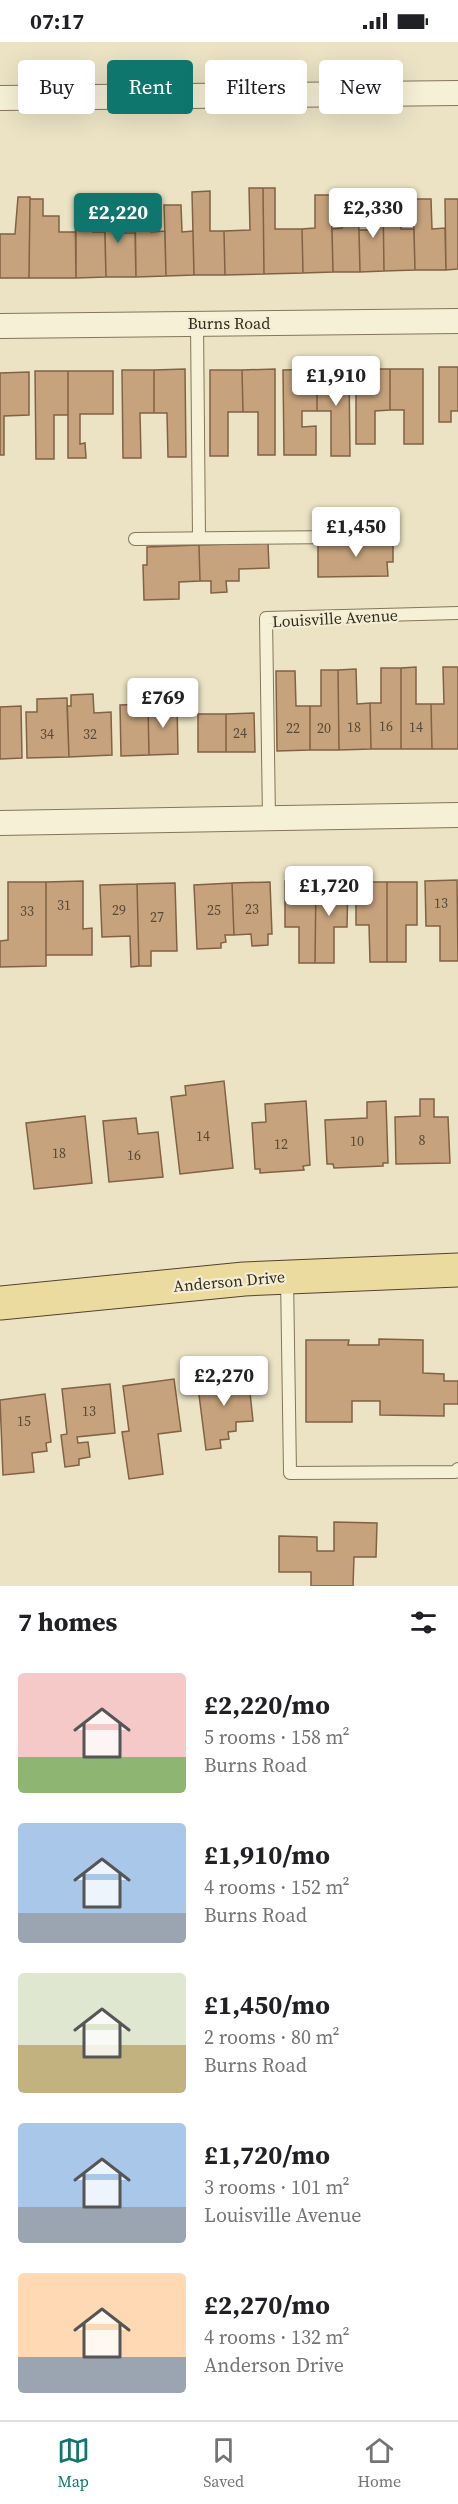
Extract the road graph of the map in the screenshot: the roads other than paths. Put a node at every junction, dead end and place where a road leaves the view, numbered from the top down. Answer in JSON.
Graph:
{"nodes":[{"id":1,"x":458,"y":93,"type":"edge"},
{"id":2,"x":0,"y":98,"type":"edge"},
{"id":3,"x":458,"y":321,"type":"edge"},
{"id":4,"x":197,"y":323,"type":"junction"},
{"id":5,"x":0,"y":326,"type":"edge"},
{"id":6,"x":345,"y":537,"type":"dead end"},
{"id":7,"x":200,"y":538,"type":"junction"},
{"id":8,"x":135,"y":539,"type":"dead end"},
{"id":9,"x":458,"y":613,"type":"edge"},
{"id":10,"x":458,"y":815,"type":"edge"},
{"id":11,"x":269,"y":819,"type":"junction"},
{"id":12,"x":0,"y":823,"type":"edge"},
{"id":13,"x":458,"y":1270,"type":"edge"},
{"id":14,"x":287,"y":1276,"type":"junction"},
{"id":15,"x":0,"y":1303,"type":"edge"},
{"id":16,"x":458,"y":1469,"type":"edge"}],
"edges":[{"from":1,"to":2,"type":"street"},
{"from":3,"to":4,"type":"street","name":"Burns Road"},
{"from":4,"to":5,"type":"street","name":"Burns Road"},
{"from":4,"to":7,"type":"lane"},
{"from":6,"to":7,"type":"lane"},
{"from":7,"to":8,"type":"lane"},
{"from":9,"to":11,"type":"lane","name":"Louisville Avenue"},
{"from":10,"to":11,"type":"street"},
{"from":11,"to":12,"type":"street"},
{"from":13,"to":14,"type":"main road","name":"Anderson Drive"},
{"from":14,"to":15,"type":"main road","name":"Anderson Drive"},
{"from":14,"to":16,"type":"lane"}]}
